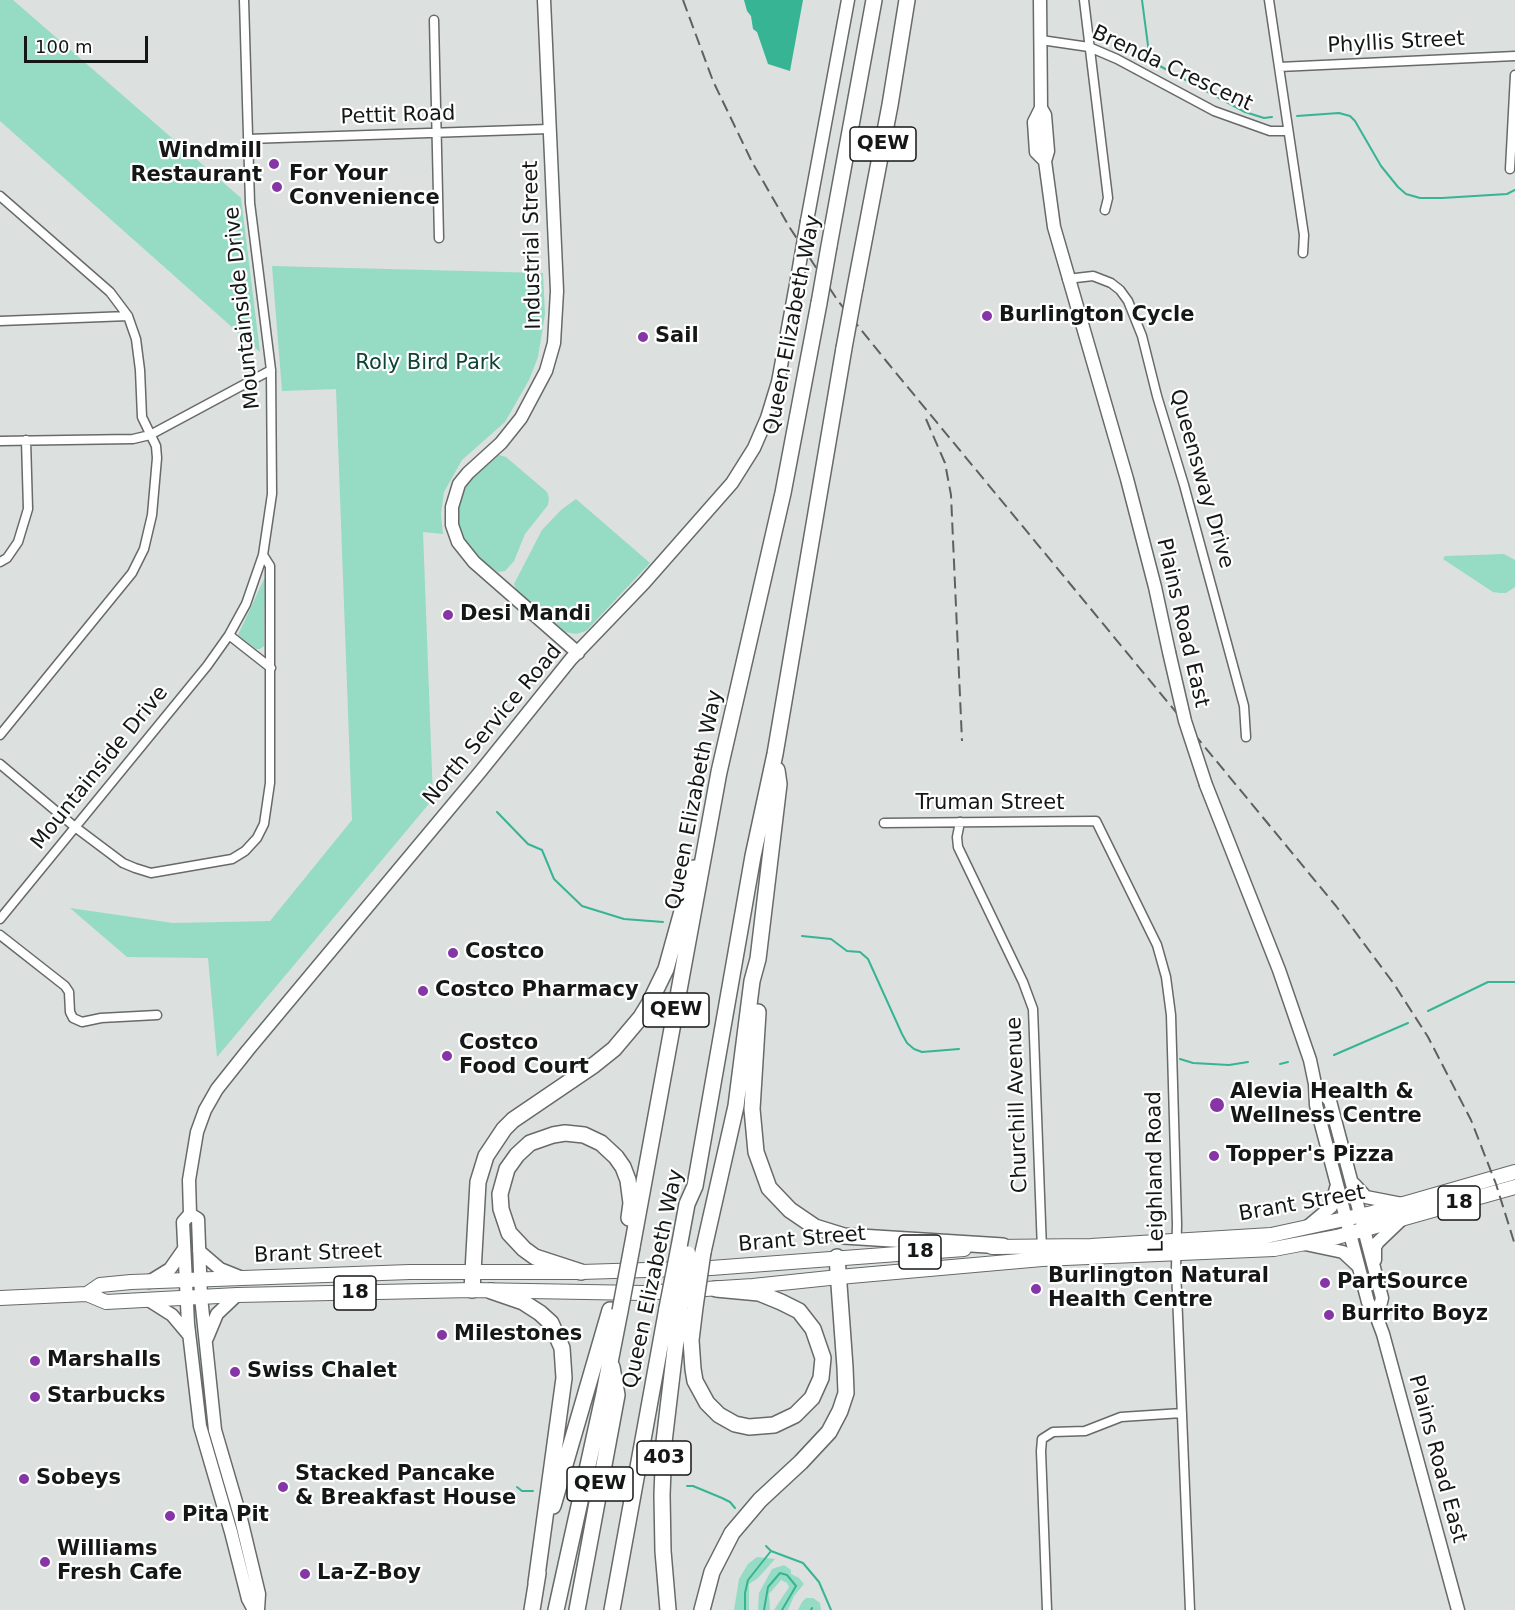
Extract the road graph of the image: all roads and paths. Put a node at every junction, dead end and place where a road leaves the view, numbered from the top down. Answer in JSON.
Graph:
{"nodes":[{"id":1,"x":244,"y":0,"type":"edge"},
{"id":2,"x":544,"y":0,"type":"edge"},
{"id":3,"x":848,"y":0,"type":"edge"},
{"id":4,"x":874,"y":0,"type":"edge"},
{"id":5,"x":907,"y":0,"type":"edge"},
{"id":6,"x":1040,"y":0,"type":"edge"},
{"id":7,"x":1084,"y":0,"type":"edge"},
{"id":8,"x":1269,"y":0,"type":"edge"},
{"id":9,"x":434,"y":20,"type":"dead end"},
{"id":10,"x":1041,"y":40,"type":"junction"},
{"id":11,"x":1089,"y":47,"type":"junction"},
{"id":12,"x":1515,"y":56,"type":"edge"},
{"id":13,"x":1279,"y":67,"type":"junction"},
{"id":14,"x":1515,"y":75,"type":"edge"},
{"id":15,"x":549,"y":129,"type":"junction"},
{"id":16,"x":1288,"y":131,"type":"junction"},
{"id":17,"x":437,"y":132,"type":"junction"},
{"id":18,"x":248,"y":139,"type":"junction"},
{"id":19,"x":1510,"y":169,"type":"dead end"},
{"id":20,"x":0,"y":196,"type":"edge"},
{"id":21,"x":1105,"y":210,"type":"dead end"},
{"id":22,"x":439,"y":238,"type":"dead end"},
{"id":23,"x":1303,"y":253,"type":"dead end"},
{"id":24,"x":1067,"y":279,"type":"junction"},
{"id":25,"x":128,"y":316,"type":"junction"},
{"id":26,"x":0,"y":321,"type":"edge"},
{"id":27,"x":271,"y":370,"type":"junction"},
{"id":28,"x":150,"y":435,"type":"junction"},
{"id":29,"x":26,"y":440,"type":"junction"},
{"id":30,"x":0,"y":441,"type":"edge"},
{"id":31,"x":263,"y":555,"type":"junction"},
{"id":32,"x":0,"y":562,"type":"edge"},
{"id":33,"x":229,"y":635,"type":"junction"},
{"id":34,"x":578,"y":653,"type":"junction"},
{"id":35,"x":271,"y":668,"type":"junction"},
{"id":36,"x":0,"y":735,"type":"edge"},
{"id":37,"x":1246,"y":737,"type":"dead end"},
{"id":38,"x":775,"y":754,"type":"junction"},
{"id":39,"x":0,"y":764,"type":"edge"},
{"id":40,"x":719,"y":772,"type":"junction"},
{"id":41,"x":1096,"y":821,"type":"joint"},
{"id":42,"x":960,"y":822,"type":"junction"},
{"id":43,"x":884,"y":823,"type":"dead end"},
{"id":44,"x":75,"y":827,"type":"junction"},
{"id":45,"x":0,"y":919,"type":"edge"},
{"id":46,"x":0,"y":935,"type":"edge"},
{"id":47,"x":758,"y":959,"type":"junction"},
{"id":48,"x":157,"y":1015,"type":"dead end"},
{"id":49,"x":1315,"y":1084,"type":"junction"},
{"id":50,"x":1515,"y":1172,"type":"edge"},
{"id":51,"x":1350,"y":1177,"type":"junction"},
{"id":52,"x":1337,"y":1180,"type":"junction"},
{"id":53,"x":1515,"y":1187,"type":"edge"},
{"id":54,"x":1403,"y":1204,"type":"junction"},
{"id":55,"x":190,"y":1214,"type":"junction"},
{"id":56,"x":1346,"y":1219,"type":"junction"},
{"id":57,"x":1402,"y":1219,"type":"junction"},
{"id":58,"x":1362,"y":1223,"type":"junction"},
{"id":59,"x":1303,"y":1229,"type":"junction"},
{"id":60,"x":1350,"y":1234,"type":"junction"},
{"id":61,"x":1305,"y":1244,"type":"junction"},
{"id":62,"x":1003,"y":1246,"type":"junction"},
{"id":63,"x":1176,"y":1247,"type":"junction"},
{"id":64,"x":184,"y":1249,"type":"junction"},
{"id":65,"x":200,"y":1251,"type":"junction"},
{"id":66,"x":690,"y":1251,"type":"junction"},
{"id":67,"x":628,"y":1252,"type":"junction"},
{"id":68,"x":1042,"y":1254,"type":"junction"},
{"id":69,"x":837,"y":1257,"type":"junction"},
{"id":70,"x":1358,"y":1266,"type":"junction"},
{"id":71,"x":1374,"y":1270,"type":"junction"},
{"id":72,"x":472,"y":1271,"type":"junction"},
{"id":73,"x":581,"y":1272,"type":"junction"},
{"id":74,"x":240,"y":1277,"type":"junction"},
{"id":75,"x":839,"y":1277,"type":"junction"},
{"id":76,"x":201,"y":1280,"type":"junction"},
{"id":77,"x":186,"y":1281,"type":"junction"},
{"id":78,"x":149,"y":1282,"type":"junction"},
{"id":79,"x":716,"y":1289,"type":"junction"},
{"id":80,"x":472,"y":1290,"type":"junction"},
{"id":81,"x":491,"y":1291,"type":"junction"},
{"id":82,"x":87,"y":1294,"type":"junction"},
{"id":83,"x":237,"y":1295,"type":"junction"},
{"id":84,"x":201,"y":1297,"type":"junction"},
{"id":85,"x":0,"y":1298,"type":"edge"},
{"id":86,"x":186,"y":1298,"type":"junction"},
{"id":87,"x":150,"y":1301,"type":"junction"},
{"id":88,"x":681,"y":1307,"type":"junction"},
{"id":89,"x":615,"y":1310,"type":"junction"},
{"id":90,"x":1377,"y":1317,"type":"junction"},
{"id":91,"x":189,"y":1335,"type":"junction"},
{"id":92,"x":205,"y":1342,"type":"junction"},
{"id":93,"x":611,"y":1359,"type":"junction"},
{"id":94,"x":1182,"y":1413,"type":"junction"},
{"id":95,"x":536,"y":1583,"type":"junction"},
{"id":96,"x":256,"y":1610,"type":"edge"},
{"id":97,"x":532,"y":1610,"type":"edge"},
{"id":98,"x":556,"y":1610,"type":"edge"},
{"id":99,"x":577,"y":1610,"type":"edge"},
{"id":100,"x":612,"y":1610,"type":"edge"},
{"id":101,"x":668,"y":1610,"type":"edge"},
{"id":102,"x":702,"y":1610,"type":"edge"},
{"id":103,"x":1047,"y":1610,"type":"edge"},
{"id":104,"x":1190,"y":1610,"type":"edge"},
{"id":105,"x":1458,"y":1610,"type":"edge"}],
"edges":[{"from":1,"to":18,"type":"street","name":"Mountainside Drive"},
{"from":2,"to":15,"type":"street","name":"Industrial Street"},
{"from":3,"to":34,"type":"street","name":"North Service Road","bridge":true},
{"from":4,"to":40,"type":"highway","name":"Queen Elizabeth Way","number":"QEW","bridge":true},
{"from":5,"to":38,"type":"highway","name":"Queen Elizabeth Way","number":"QEW","bridge":true},
{"from":6,"to":10,"type":"street"},
{"from":7,"to":11,"type":"street"},
{"from":8,"to":13,"type":"street"},
{"from":9,"to":17,"type":"street"},
{"from":10,"to":11,"type":"street","name":"Brenda Crescent"},
{"from":10,"to":24,"type":"street","name":"Plains Road East"},
{"from":11,"to":16,"type":"street","name":"Brenda Crescent"},
{"from":11,"to":21,"type":"street"},
{"from":12,"to":13,"type":"street","name":"Phyllis Street"},
{"from":13,"to":16,"type":"street"},
{"from":14,"to":19,"type":"street"},
{"from":15,"to":17,"type":"street","name":"Pettit Road"},
{"from":15,"to":34,"type":"street","name":"Industrial Street"},
{"from":16,"to":23,"type":"street"},
{"from":17,"to":18,"type":"street","name":"Pettit Road"},
{"from":17,"to":22,"type":"street"},
{"from":18,"to":27,"type":"street","name":"Mountainside Drive"},
{"from":20,"to":25,"type":"street"},
{"from":24,"to":37,"type":"street","name":"Queensway Drive"},
{"from":24,"to":49,"type":"street","name":"Plains Road East","bridge":true},
{"from":25,"to":26,"type":"street"},
{"from":25,"to":28,"type":"street"},
{"from":27,"to":28,"type":"street"},
{"from":27,"to":31,"type":"street","name":"Mountainside Drive"},
{"from":28,"to":29,"type":"street"},
{"from":28,"to":36,"type":"street"},
{"from":29,"to":30,"type":"street"},
{"from":29,"to":32,"type":"street"},
{"from":31,"to":33,"type":"street","name":"Mountainside Drive"},
{"from":31,"to":35,"type":"street"},
{"from":33,"to":35,"type":"street"},
{"from":33,"to":44,"type":"street","name":"Mountainside Drive"},
{"from":34,"to":55,"type":"street","name":"North Service Road"},
{"from":35,"to":44,"type":"street"},
{"from":38,"to":47,"type":"highway"},
{"from":38,"to":66,"type":"highway","name":"Queen Elizabeth Way","number":"QEW"},
{"from":39,"to":44,"type":"street"},
{"from":40,"to":67,"type":"highway","name":"Queen Elizabeth Way","number":"QEW"},
{"from":40,"to":72,"type":"highway"},
{"from":41,"to":42,"type":"street","name":"Truman Street"},
{"from":41,"to":63,"type":"street","name":"Leighland Road"},
{"from":42,"to":43,"type":"street","name":"Truman Street"},
{"from":42,"to":68,"type":"street","name":"Churchill Avenue"},
{"from":44,"to":45,"type":"street","name":"Mountainside Drive"},
{"from":46,"to":48,"type":"street"},
{"from":47,"to":62,"type":"highway"},
{"from":47,"to":66,"type":"highway"},
{"from":49,"to":51,"type":"street","name":"Plains Road East"},
{"from":49,"to":52,"type":"street","name":"Plains Road East"},
{"from":50,"to":54,"type":"main road","name":"Brant Street","number":"18"},
{"from":51,"to":54,"type":"street"},
{"from":51,"to":58,"type":"street","name":"Plains Road East"},
{"from":52,"to":56,"type":"street","name":"Plains Road East"},
{"from":52,"to":59,"type":"street"},
{"from":53,"to":57,"type":"main road","name":"Brant Street","number":"18"},
{"from":54,"to":58,"type":"main road","name":"Brant Street","number":"18"},
{"from":55,"to":64,"type":"street","name":"North Service Road"},
{"from":55,"to":65,"type":"street","name":"North Service Road"},
{"from":56,"to":58,"type":"main road","name":"Brant Street","number":"18"},
{"from":56,"to":59,"type":"main road","name":"Brant Street","number":"18"},
{"from":56,"to":60,"type":"street","name":"Plains Road East"},
{"from":57,"to":58,"type":"main road","name":"Brant Street","number":"18"},
{"from":57,"to":71,"type":"street"},
{"from":58,"to":60,"type":"main road","name":"Brant Street","number":"18"},
{"from":58,"to":71,"type":"street","name":"Plains Road East"},
{"from":59,"to":63,"type":"main road","name":"Brant Street","number":"18"},
{"from":60,"to":61,"type":"main road","name":"Brant Street","number":"18"},
{"from":60,"to":70,"type":"street","name":"Plains Road East"},
{"from":61,"to":63,"type":"main road","name":"Brant Street","number":"18"},
{"from":61,"to":70,"type":"street"},
{"from":62,"to":68,"type":"main road","name":"Brant Street","number":"18"},
{"from":62,"to":69,"type":"main road","name":"Brant Street","number":"18"},
{"from":63,"to":68,"type":"main road","name":"Brant Street","number":"18"},
{"from":63,"to":94,"type":"street","name":"Leighland Road"},
{"from":64,"to":77,"type":"street","name":"North Service Road"},
{"from":64,"to":78,"type":"street"},
{"from":65,"to":74,"type":"street"},
{"from":65,"to":76,"type":"street","name":"North Service Road"},
{"from":66,"to":88,"type":"highway","bridge":true},
{"from":66,"to":88,"type":"highway","name":"Queen Elizabeth Way","number":"QEW","bridge":true},
{"from":67,"to":73,"type":"highway"},
{"from":67,"to":89,"type":"highway","name":"Queen Elizabeth Way","number":"QEW","bridge":true},
{"from":68,"to":75,"type":"main road","name":"Brant Street","number":"18"},
{"from":69,"to":73,"type":"main road","name":"Brant Street","number":"18"},
{"from":69,"to":75,"type":"highway"},
{"from":70,"to":90,"type":"street","name":"Plains Road East"},
{"from":71,"to":90,"type":"street","name":"Plains Road East"},
{"from":72,"to":73,"type":"main road","name":"Brant Street","number":"18"},
{"from":72,"to":74,"type":"main road","name":"Brant Street","number":"18"},
{"from":72,"to":80,"type":"highway"},
{"from":74,"to":76,"type":"main road","name":"Brant Street","number":"18"},
{"from":75,"to":79,"type":"main road","name":"Brant Street","number":"18"},
{"from":75,"to":102,"type":"highway"},
{"from":76,"to":77,"type":"main road","name":"Brant Street","number":"18"},
{"from":76,"to":84,"type":"street","name":"North Service Road"},
{"from":77,"to":78,"type":"main road","name":"Brant Street","number":"18"},
{"from":77,"to":86,"type":"street","name":"North Service Road"},
{"from":78,"to":82,"type":"main road","name":"Brant Street","number":"18"},
{"from":79,"to":81,"type":"main road","name":"Brant Street","number":"18"},
{"from":79,"to":88,"type":"highway"},
{"from":80,"to":81,"type":"main road","name":"Brant Street","number":"18"},
{"from":80,"to":83,"type":"main road","name":"Brant Street","number":"18"},
{"from":81,"to":95,"type":"highway"},
{"from":82,"to":85,"type":"main road","name":"Brant Street","number":"18"},
{"from":82,"to":87,"type":"main road","name":"Brant Street","number":"18"},
{"from":83,"to":84,"type":"main road","name":"Brant Street","number":"18"},
{"from":83,"to":92,"type":"street"},
{"from":84,"to":86,"type":"main road","name":"Brant Street","number":"18"},
{"from":84,"to":92,"type":"street","name":"North Service Road"},
{"from":86,"to":87,"type":"main road","name":"Brant Street","number":"18"},
{"from":86,"to":91,"type":"street","name":"North Service Road"},
{"from":87,"to":91,"type":"street"},
{"from":88,"to":100,"type":"highway","name":"Queen Elizabeth Way","number":"QEW"},
{"from":88,"to":101,"type":"highway","number":"403"},
{"from":89,"to":93,"type":"highway","name":"Queen Elizabeth Way","number":"QEW"},
{"from":89,"to":95,"type":"highway"},
{"from":90,"to":105,"type":"street","name":"Plains Road East"},
{"from":91,"to":96,"type":"street","name":"North Service Road"},
{"from":92,"to":96,"type":"street","name":"North Service Road"},
{"from":93,"to":98,"type":"highway"},
{"from":93,"to":99,"type":"highway","name":"Queen Elizabeth Way","number":"QEW"},
{"from":94,"to":103,"type":"street"},
{"from":94,"to":104,"type":"street","name":"Leighland Road"},
{"from":95,"to":97,"type":"highway"}]}
